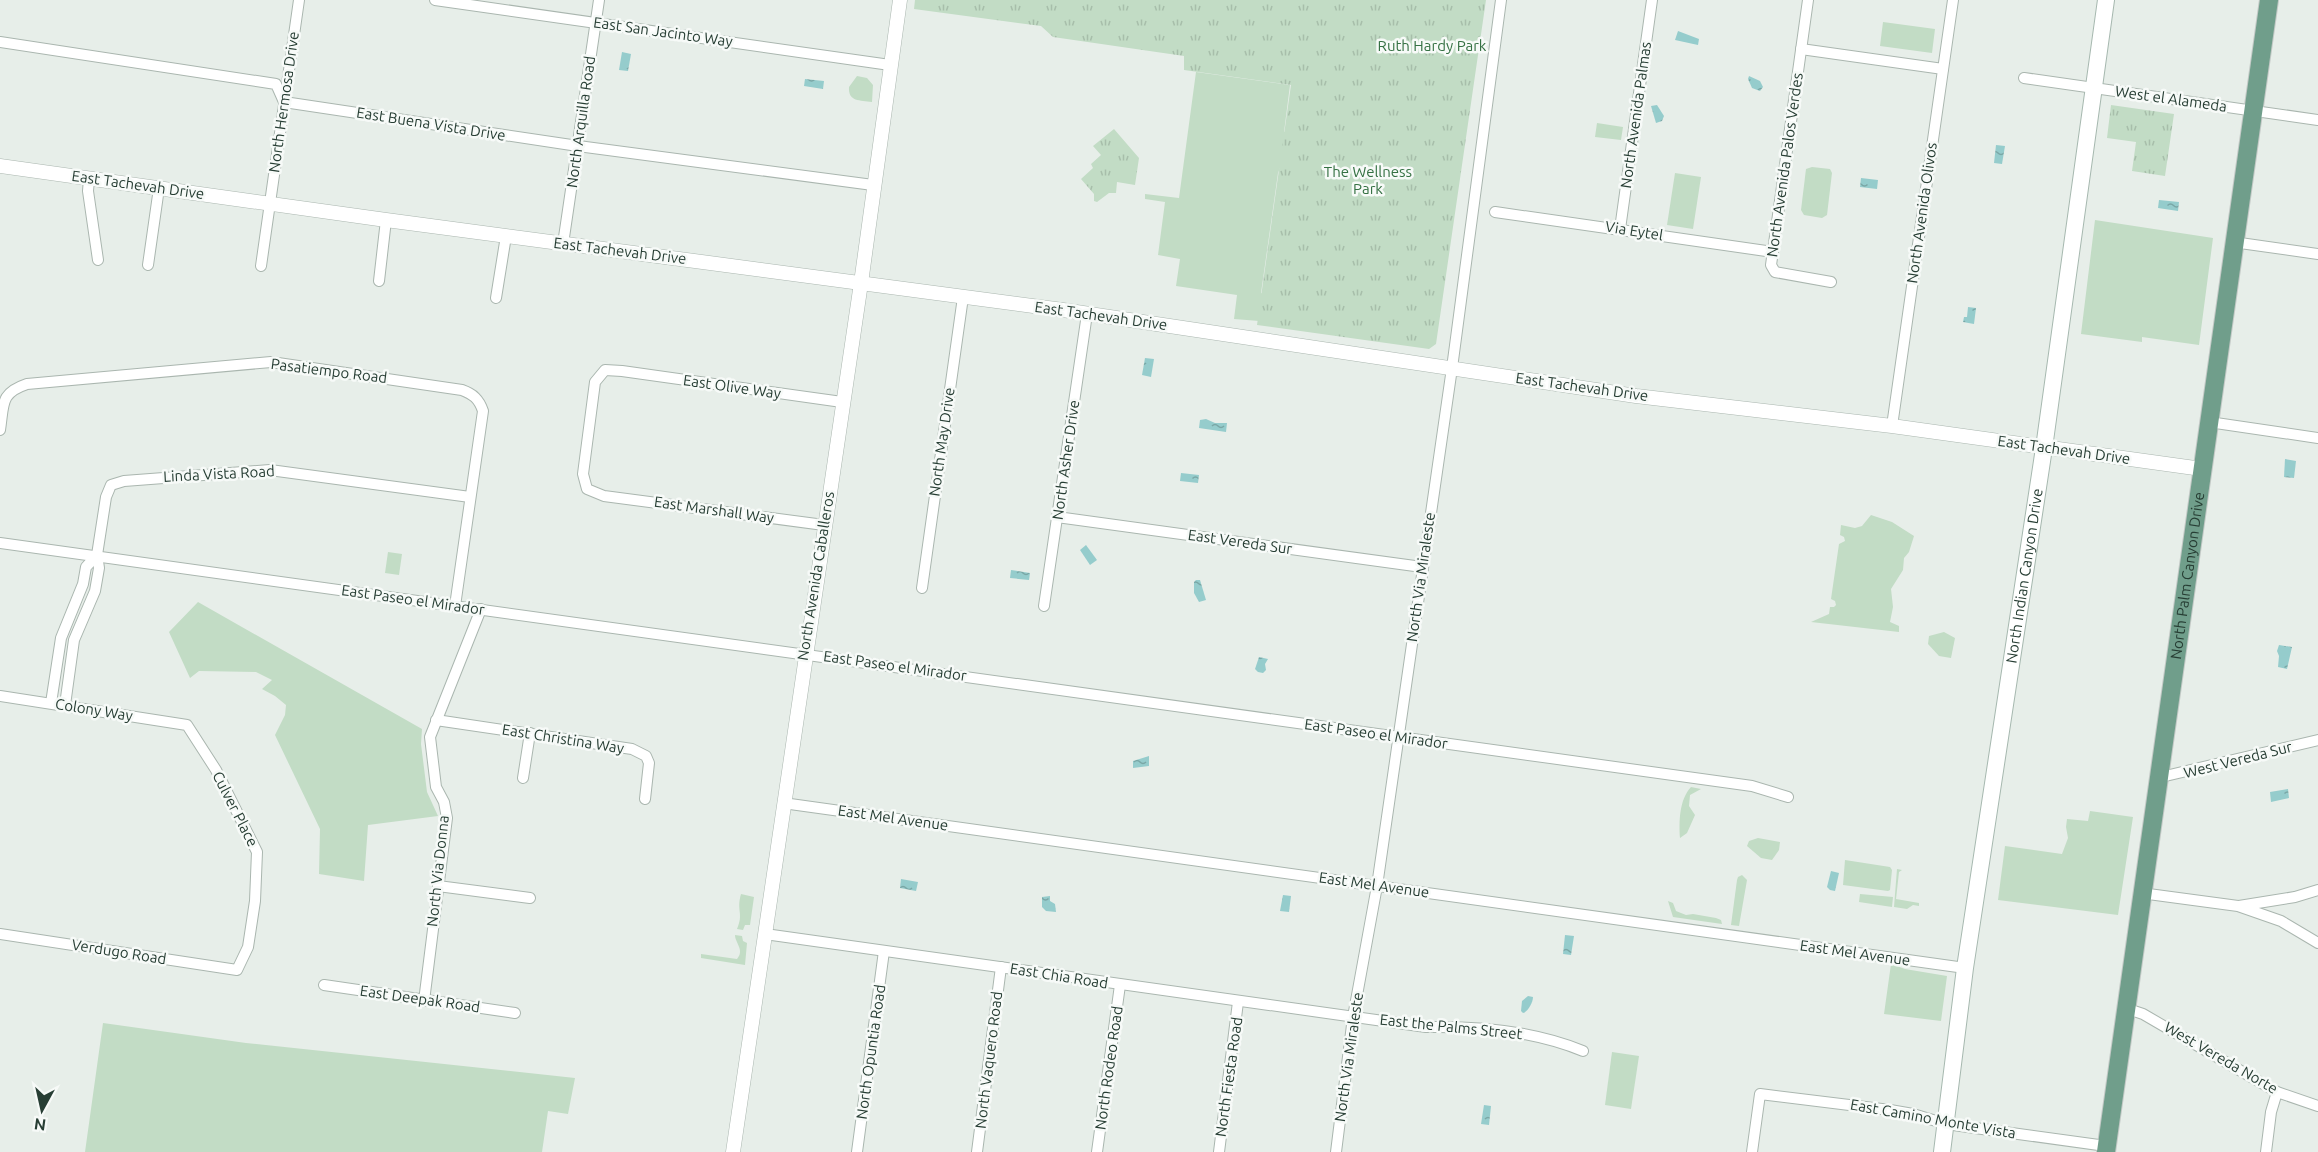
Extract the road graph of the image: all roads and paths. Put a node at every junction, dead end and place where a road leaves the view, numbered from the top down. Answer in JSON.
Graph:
{"nodes":[{"id":1,"x":299,"y":0,"type":"edge"},
{"id":2,"x":435,"y":0,"type":"edge"},
{"id":3,"x":598,"y":0,"type":"edge"},
{"id":4,"x":900,"y":0,"type":"edge"},
{"id":5,"x":1501,"y":0,"type":"edge"},
{"id":6,"x":1652,"y":0,"type":"edge"},
{"id":7,"x":1808,"y":0,"type":"edge"},
{"id":8,"x":1953,"y":0,"type":"edge"},
{"id":9,"x":2106,"y":0,"type":"edge"},
{"id":10,"x":2269,"y":0,"type":"edge"},
{"id":11,"x":595,"y":22,"type":"junction"},
{"id":12,"x":0,"y":42,"type":"edge"},
{"id":13,"x":1802,"y":49,"type":"junction"},
{"id":14,"x":890,"y":65,"type":"junction"},
{"id":15,"x":1943,"y":69,"type":"junction"},
{"id":16,"x":2024,"y":78,"type":"dead end"},
{"id":17,"x":2094,"y":88,"type":"junction"},
{"id":18,"x":284,"y":102,"type":"junction"},
{"id":19,"x":2253,"y":111,"type":"junction"},
{"id":20,"x":2318,"y":120,"type":"edge"},
{"id":21,"x":578,"y":146,"type":"junction"},
{"id":22,"x":0,"y":166,"type":"edge"},
{"id":23,"x":89,"y":179,"type":"junction"},
{"id":24,"x":873,"y":185,"type":"junction"},
{"id":25,"x":159,"y":188,"type":"junction"},
{"id":26,"x":269,"y":204,"type":"junction"},
{"id":27,"x":1495,"y":212,"type":"dead end"},
{"id":28,"x":386,"y":220,"type":"junction"},
{"id":29,"x":1620,"y":229,"type":"junction"},
{"id":30,"x":506,"y":236,"type":"junction"},
{"id":31,"x":2233,"y":242,"type":"junction"},
{"id":32,"x":563,"y":244,"type":"junction"},
{"id":33,"x":1773,"y":252,"type":"junction"},
{"id":34,"x":2318,"y":254,"type":"edge"},
{"id":35,"x":98,"y":260,"type":"dead end"},
{"id":36,"x":148,"y":266,"type":"dead end"},
{"id":37,"x":261,"y":266,"type":"dead end"},
{"id":38,"x":379,"y":281,"type":"dead end"},
{"id":39,"x":1831,"y":282,"type":"dead end"},
{"id":40,"x":861,"y":283,"type":"junction"},
{"id":41,"x":963,"y":297,"type":"junction"},
{"id":42,"x":496,"y":298,"type":"dead end"},
{"id":43,"x":1087,"y":314,"type":"junction"},
{"id":44,"x":1452,"y":368,"type":"junction"},
{"id":45,"x":842,"y":402,"type":"junction"},
{"id":46,"x":2209,"y":422,"type":"junction"},
{"id":47,"x":1892,"y":426,"type":"junction"},
{"id":48,"x":0,"y":430,"type":"edge"},
{"id":49,"x":2318,"y":438,"type":"edge"},
{"id":50,"x":2044,"y":448,"type":"junction"},
{"id":51,"x":2202,"y":469,"type":"junction"},
{"id":52,"x":604,"y":496,"type":"joint"},
{"id":53,"x":470,"y":498,"type":"junction"},
{"id":54,"x":1057,"y":517,"type":"junction"},
{"id":55,"x":824,"y":525,"type":"junction"},
{"id":56,"x":0,"y":543,"type":"edge"},
{"id":57,"x":97,"y":555,"type":"junction"},
{"id":58,"x":1422,"y":567,"type":"junction"},
{"id":59,"x":922,"y":588,"type":"dead end"},
{"id":60,"x":455,"y":606,"type":"junction"},
{"id":61,"x":1044,"y":606,"type":"dead end"},
{"id":62,"x":481,"y":609,"type":"junction"},
{"id":63,"x":805,"y":654,"type":"junction"},
{"id":64,"x":0,"y":696,"type":"edge"},
{"id":65,"x":51,"y":703,"type":"junction"},
{"id":66,"x":65,"y":705,"type":"junction"},
{"id":67,"x":436,"y":720,"type":"junction"},
{"id":68,"x":187,"y":725,"type":"joint"},
{"id":69,"x":530,"y":733,"type":"junction"},
{"id":70,"x":1398,"y":737,"type":"junction"},
{"id":71,"x":2318,"y":740,"type":"edge"},
{"id":72,"x":523,"y":778,"type":"dead end"},
{"id":73,"x":2157,"y":778,"type":"junction"},
{"id":74,"x":1788,"y":797,"type":"dead end"},
{"id":75,"x":645,"y":799,"type":"dead end"},
{"id":76,"x":783,"y":803,"type":"junction"},
{"id":77,"x":438,"y":886,"type":"junction"},
{"id":78,"x":1377,"y":886,"type":"junction"},
{"id":79,"x":2318,"y":890,"type":"edge"},
{"id":80,"x":2141,"y":893,"type":"junction"},
{"id":81,"x":530,"y":898,"type":"dead end"},
{"id":82,"x":2238,"y":906,"type":"junction"},
{"id":83,"x":0,"y":934,"type":"edge"},
{"id":84,"x":765,"y":934,"type":"junction"},
{"id":85,"x":2318,"y":943,"type":"edge"},
{"id":86,"x":884,"y":951,"type":"junction"},
{"id":87,"x":1001,"y":967,"type":"junction"},
{"id":88,"x":1965,"y":968,"type":"junction"},
{"id":89,"x":237,"y":970,"type":"joint"},
{"id":90,"x":324,"y":985,"type":"dead end"},
{"id":91,"x":1120,"y":985,"type":"junction"},
{"id":92,"x":424,"y":1001,"type":"junction"},
{"id":93,"x":1239,"y":1002,"type":"junction"},
{"id":94,"x":2125,"y":1008,"type":"junction"},
{"id":95,"x":515,"y":1013,"type":"dead end"},
{"id":96,"x":1353,"y":1017,"type":"junction"},
{"id":97,"x":1583,"y":1050,"type":"dead end"},
{"id":98,"x":2277,"y":1092,"type":"junction"},
{"id":99,"x":2318,"y":1106,"type":"edge"},
{"id":100,"x":1946,"y":1124,"type":"junction"},
{"id":101,"x":2106,"y":1149,"type":"edge"},
{"id":102,"x":733,"y":1152,"type":"edge"},
{"id":103,"x":857,"y":1152,"type":"edge"},
{"id":104,"x":977,"y":1152,"type":"edge"},
{"id":105,"x":1097,"y":1152,"type":"edge"},
{"id":106,"x":1219,"y":1152,"type":"edge"},
{"id":107,"x":1336,"y":1152,"type":"edge"},
{"id":108,"x":1752,"y":1152,"type":"edge"},
{"id":109,"x":1942,"y":1152,"type":"edge"},
{"id":110,"x":2266,"y":1152,"type":"edge"}],
"edges":[{"from":1,"to":18,"type":"street","name":"North Hermosa Drive"},
{"from":2,"to":11,"type":"street","name":"East San Jacinto Way"},
{"from":3,"to":11,"type":"street","name":"North Arquilla Road"},
{"from":4,"to":14,"type":"street","name":"North Avenida Caballeros"},
{"from":5,"to":44,"type":"street","name":"North Via Miraleste"},
{"from":6,"to":29,"type":"street","name":"North Avenida Palmas"},
{"from":7,"to":13,"type":"street","name":"North Avenida Palos Verdes"},
{"from":8,"to":15,"type":"street","name":"North Avenida Olivos"},
{"from":9,"to":17,"type":"main road","name":"North Indian Canyon Drive"},
{"from":10,"to":19,"type":"main road","name":"North Palm Canyon Drive"},
{"from":11,"to":14,"type":"street","name":"East San Jacinto Way"},
{"from":11,"to":21,"type":"street","name":"North Arquilla Road"},
{"from":12,"to":18,"type":"street"},
{"from":13,"to":15,"type":"street"},
{"from":13,"to":33,"type":"street","name":"North Avenida Palos Verdes"},
{"from":14,"to":24,"type":"street","name":"North Avenida Caballeros"},
{"from":15,"to":47,"type":"street","name":"North Avenida Olivos"},
{"from":16,"to":17,"type":"street","name":"West el Alameda"},
{"from":17,"to":19,"type":"street","name":"West el Alameda"},
{"from":17,"to":50,"type":"main road","name":"North Indian Canyon Drive"},
{"from":18,"to":21,"type":"street","name":"East Buena Vista Drive"},
{"from":18,"to":26,"type":"street","name":"North Hermosa Drive"},
{"from":19,"to":20,"type":"street","name":"West el Alameda"},
{"from":19,"to":31,"type":"main road","name":"North Palm Canyon Drive"},
{"from":21,"to":24,"type":"street","name":"East Buena Vista Drive"},
{"from":21,"to":32,"type":"street","name":"North Arquilla Road"},
{"from":22,"to":23,"type":"street","name":"East Tachevah Drive"},
{"from":23,"to":25,"type":"street","name":"East Tachevah Drive"},
{"from":23,"to":35,"type":"street"},
{"from":24,"to":40,"type":"street","name":"North Avenida Caballeros"},
{"from":25,"to":26,"type":"street","name":"East Tachevah Drive"},
{"from":25,"to":36,"type":"street"},
{"from":26,"to":28,"type":"street","name":"East Tachevah Drive"},
{"from":26,"to":37,"type":"street","name":"North Hermosa Drive"},
{"from":27,"to":29,"type":"street","name":"Via Eytel"},
{"from":28,"to":30,"type":"street","name":"East Tachevah Drive"},
{"from":28,"to":38,"type":"street"},
{"from":29,"to":33,"type":"street","name":"Via Eytel"},
{"from":30,"to":32,"type":"street","name":"East Tachevah Drive"},
{"from":30,"to":42,"type":"street"},
{"from":31,"to":34,"type":"street"},
{"from":31,"to":46,"type":"main road","name":"North Palm Canyon Drive"},
{"from":32,"to":40,"type":"street","name":"East Tachevah Drive"},
{"from":33,"to":39,"type":"street","name":"North Avenida Palos Verdes"},
{"from":40,"to":41,"type":"street","name":"East Tachevah Drive"},
{"from":40,"to":45,"type":"street","name":"North Avenida Caballeros"},
{"from":41,"to":43,"type":"street","name":"East Tachevah Drive"},
{"from":41,"to":59,"type":"street","name":"North May Drive"},
{"from":43,"to":44,"type":"street","name":"East Tachevah Drive"},
{"from":43,"to":54,"type":"street","name":"North Asher Drive"},
{"from":44,"to":47,"type":"street","name":"East Tachevah Drive"},
{"from":44,"to":58,"type":"street","name":"North Via Miraleste"},
{"from":45,"to":52,"type":"street","name":"East Olive Way"},
{"from":45,"to":55,"type":"street","name":"North Avenida Caballeros"},
{"from":46,"to":49,"type":"street"},
{"from":46,"to":51,"type":"main road","name":"North Palm Canyon Drive"},
{"from":47,"to":50,"type":"street","name":"East Tachevah Drive"},
{"from":48,"to":53,"type":"street","name":"Pasatiempo Road"},
{"from":50,"to":51,"type":"street","name":"East Tachevah Drive"},
{"from":50,"to":88,"type":"main road","name":"North Indian Canyon Drive"},
{"from":51,"to":73,"type":"main road","name":"North Palm Canyon Drive"},
{"from":52,"to":55,"type":"street","name":"East Marshall Way"},
{"from":53,"to":57,"type":"street","name":"Linda Vista Road"},
{"from":53,"to":60,"type":"street","name":"Pasatiempo Road"},
{"from":54,"to":58,"type":"street","name":"East Vereda Sur"},
{"from":54,"to":61,"type":"street","name":"North Asher Drive"},
{"from":55,"to":63,"type":"street","name":"North Avenida Caballeros"},
{"from":56,"to":57,"type":"street","name":"East Paseo el Mirador"},
{"from":57,"to":60,"type":"street","name":"East Paseo el Mirador"},
{"from":57,"to":65,"type":"street"},
{"from":57,"to":66,"type":"street"},
{"from":58,"to":70,"type":"street","name":"North Via Miraleste"},
{"from":60,"to":62,"type":"street","name":"East Paseo el Mirador"},
{"from":62,"to":63,"type":"street","name":"East Paseo el Mirador"},
{"from":62,"to":67,"type":"street","name":"North Via Donna"},
{"from":63,"to":70,"type":"street","name":"East Paseo el Mirador"},
{"from":63,"to":76,"type":"street","name":"North Avenida Caballeros"},
{"from":64,"to":65,"type":"street","name":"Colony Way"},
{"from":65,"to":66,"type":"street","name":"Colony Way"},
{"from":66,"to":68,"type":"street","name":"Colony Way"},
{"from":67,"to":69,"type":"street","name":"East Christina Way"},
{"from":67,"to":77,"type":"street","name":"North Via Donna"},
{"from":68,"to":89,"type":"street","name":"Culver Place"},
{"from":69,"to":72,"type":"street"},
{"from":69,"to":75,"type":"street","name":"East Christina Way"},
{"from":70,"to":74,"type":"street","name":"East Paseo el Mirador"},
{"from":70,"to":78,"type":"street","name":"North Via Miraleste"},
{"from":71,"to":73,"type":"street","name":"West Vereda Sur"},
{"from":73,"to":80,"type":"main road","name":"North Palm Canyon Drive"},
{"from":76,"to":78,"type":"street","name":"East Mel Avenue"},
{"from":76,"to":84,"type":"street","name":"North Avenida Caballeros"},
{"from":77,"to":81,"type":"street"},
{"from":77,"to":92,"type":"street","name":"North Via Donna"},
{"from":78,"to":88,"type":"street","name":"East Mel Avenue"},
{"from":78,"to":96,"type":"street","name":"North Via Miraleste"},
{"from":79,"to":82,"type":"street"},
{"from":80,"to":82,"type":"street"},
{"from":80,"to":94,"type":"main road","name":"North Palm Canyon Drive"},
{"from":82,"to":85,"type":"street"},
{"from":83,"to":89,"type":"street","name":"Verdugo Road"},
{"from":84,"to":86,"type":"street","name":"East Chia Road"},
{"from":84,"to":102,"type":"street","name":"North Avenida Caballeros"},
{"from":86,"to":87,"type":"street","name":"East Chia Road"},
{"from":86,"to":103,"type":"street","name":"North Opuntia Road"},
{"from":87,"to":91,"type":"street","name":"East Chia Road"},
{"from":87,"to":104,"type":"street","name":"North Vaquero Road"},
{"from":88,"to":100,"type":"main road","name":"North Indian Canyon Drive"},
{"from":90,"to":92,"type":"street","name":"East Deepak Road"},
{"from":91,"to":93,"type":"street","name":"East Chia Road"},
{"from":91,"to":105,"type":"street","name":"North Rodeo Road"},
{"from":92,"to":95,"type":"street","name":"East Deepak Road"},
{"from":93,"to":96,"type":"street","name":"East Chia Road"},
{"from":93,"to":106,"type":"street","name":"North Fiesta Road"},
{"from":94,"to":98,"type":"street","name":"West Vereda Norte"},
{"from":94,"to":101,"type":"main road","name":"North Palm Canyon Drive"},
{"from":96,"to":97,"type":"street","name":"East the Palms Street"},
{"from":96,"to":107,"type":"street","name":"North Via Miraleste"},
{"from":98,"to":99,"type":"street","name":"West Vereda Norte"},
{"from":98,"to":110,"type":"street"},
{"from":100,"to":101,"type":"street","name":"East Camino Monte Vista"},
{"from":100,"to":108,"type":"street","name":"East Camino Monte Vista"},
{"from":100,"to":109,"type":"main road","name":"North Indian Canyon Drive"}]}
